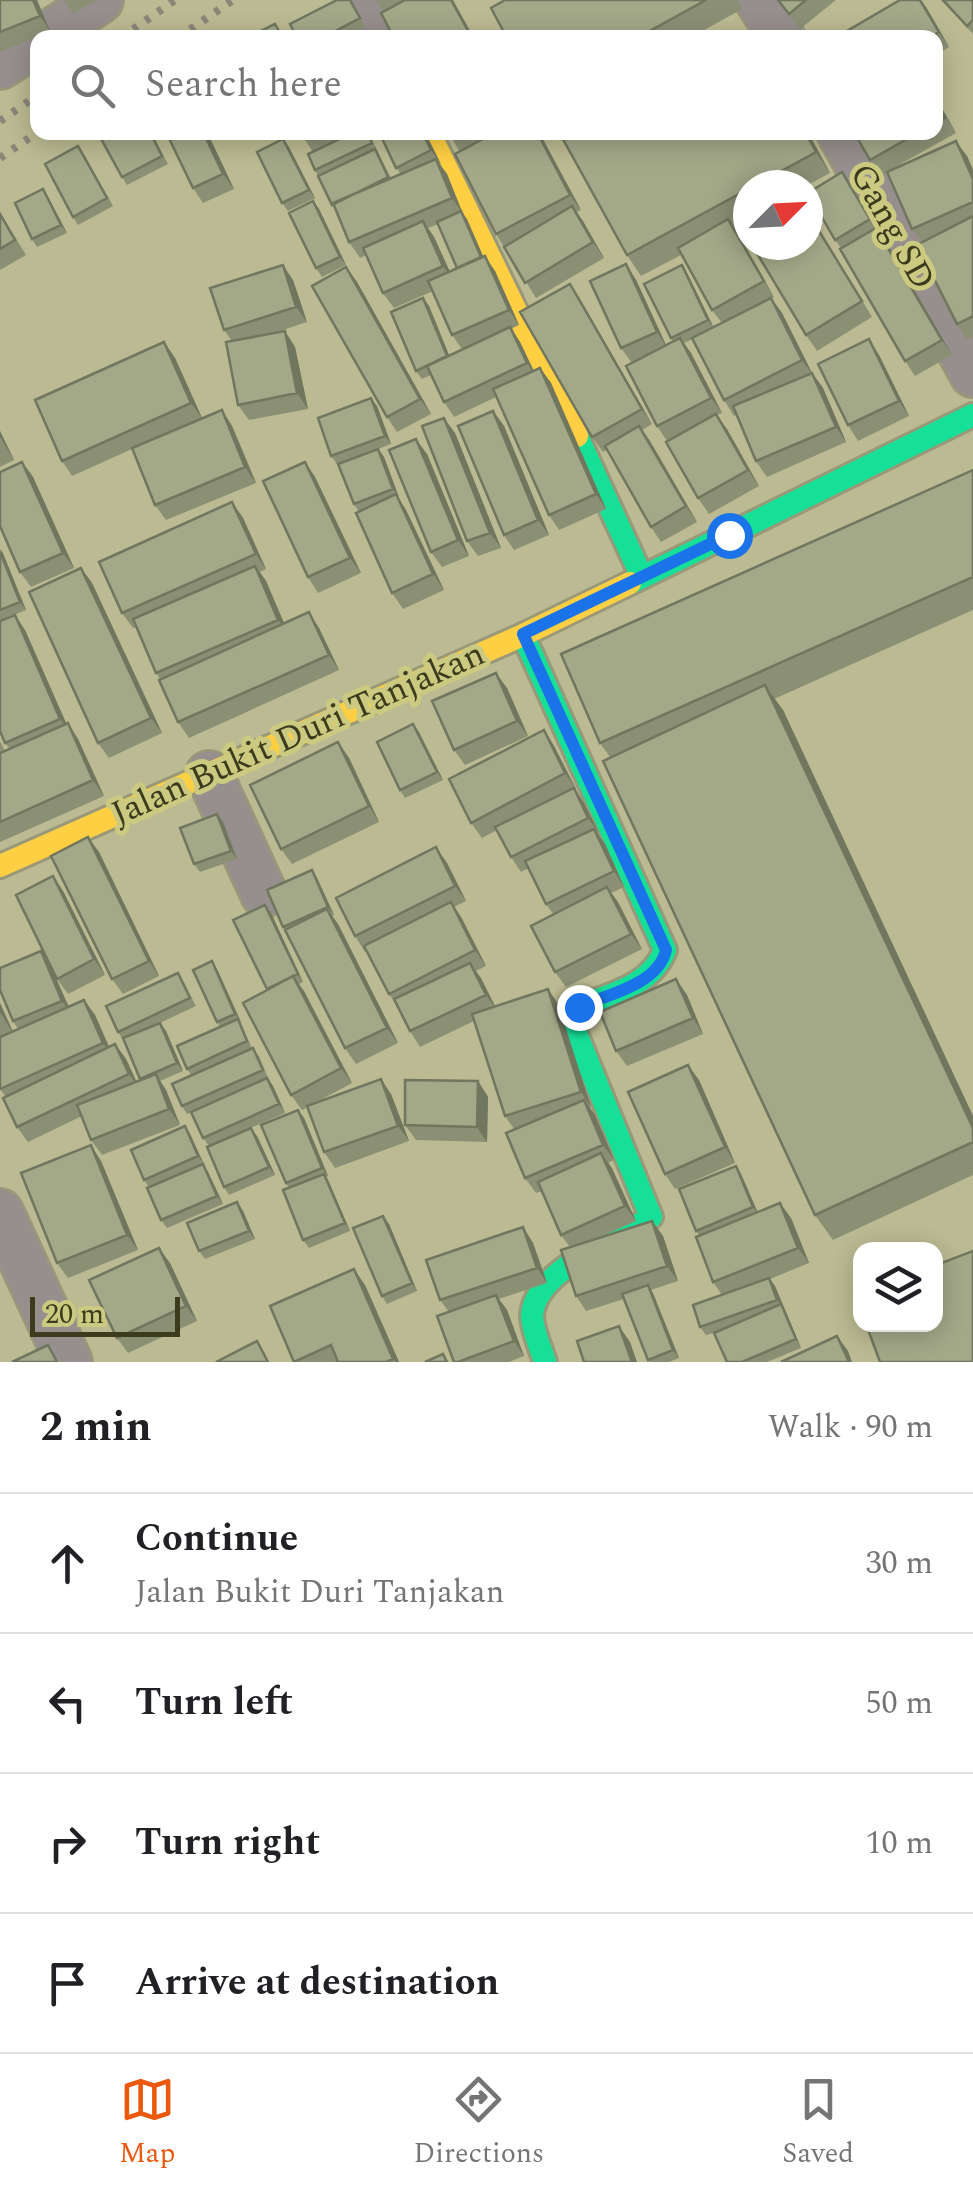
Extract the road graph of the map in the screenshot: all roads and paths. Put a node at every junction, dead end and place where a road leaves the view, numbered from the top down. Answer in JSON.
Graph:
{"nodes":[{"id":1,"x":100,"y":0,"type":"edge"},
{"id":2,"x":361,"y":0,"type":"edge"},
{"id":3,"x":758,"y":0,"type":"edge"},
{"id":4,"x":54,"y":30,"type":"edge"},
{"id":5,"x":376,"y":30,"type":"edge"},
{"id":6,"x":777,"y":30,"type":"edge"},
{"id":7,"x":30,"y":46,"type":"edge"},
{"id":8,"x":0,"y":66,"type":"edge"},
{"id":9,"x":433,"y":140,"type":"edge"},
{"id":10,"x":844,"y":140,"type":"edge"},
{"id":11,"x":973,"y":374,"type":"edge"},
{"id":12,"x":973,"y":416,"type":"edge"},
{"id":13,"x":729,"y":535,"type":"junction"},
{"id":14,"x":642,"y":576,"type":"junction"},
{"id":15,"x":751,"y":581,"type":"edge"},
{"id":16,"x":523,"y":634,"type":"junction"},
{"id":17,"x":209,"y":774,"type":"junction"},
{"id":18,"x":0,"y":866,"type":"edge"},
{"id":19,"x":264,"y":894,"type":"edge"},
{"id":20,"x":0,"y":1212,"type":"edge"},
{"id":21,"x":16,"y":1293,"type":"edge"},
{"id":22,"x":69,"y":1362,"type":"edge"},
{"id":23,"x":545,"y":1362,"type":"edge"}],
"edges":[{"from":1,"to":4,"type":"street"},
{"from":2,"to":5,"type":"street"},
{"from":3,"to":6,"type":"street"},
{"from":7,"to":8,"type":"street"},
{"from":9,"to":14,"type":"street"},
{"from":10,"to":11,"type":"street","name":"Gang SD"},
{"from":12,"to":13,"type":"street","name":"Jalan Bukit Duri Tanjakan"},
{"from":13,"to":14,"type":"street","name":"Jalan Bukit Duri Tanjakan"},
{"from":13,"to":15,"type":"street"},
{"from":14,"to":16,"type":"street","name":"Jalan Bukit Duri Tanjakan"},
{"from":16,"to":17,"type":"street","name":"Jalan Bukit Duri Tanjakan"},
{"from":16,"to":23,"type":"street"},
{"from":17,"to":18,"type":"street","name":"Jalan Bukit Duri Tanjakan"},
{"from":17,"to":19,"type":"street"},
{"from":20,"to":21,"type":"street"},
{"from":21,"to":22,"type":"street"}]}
